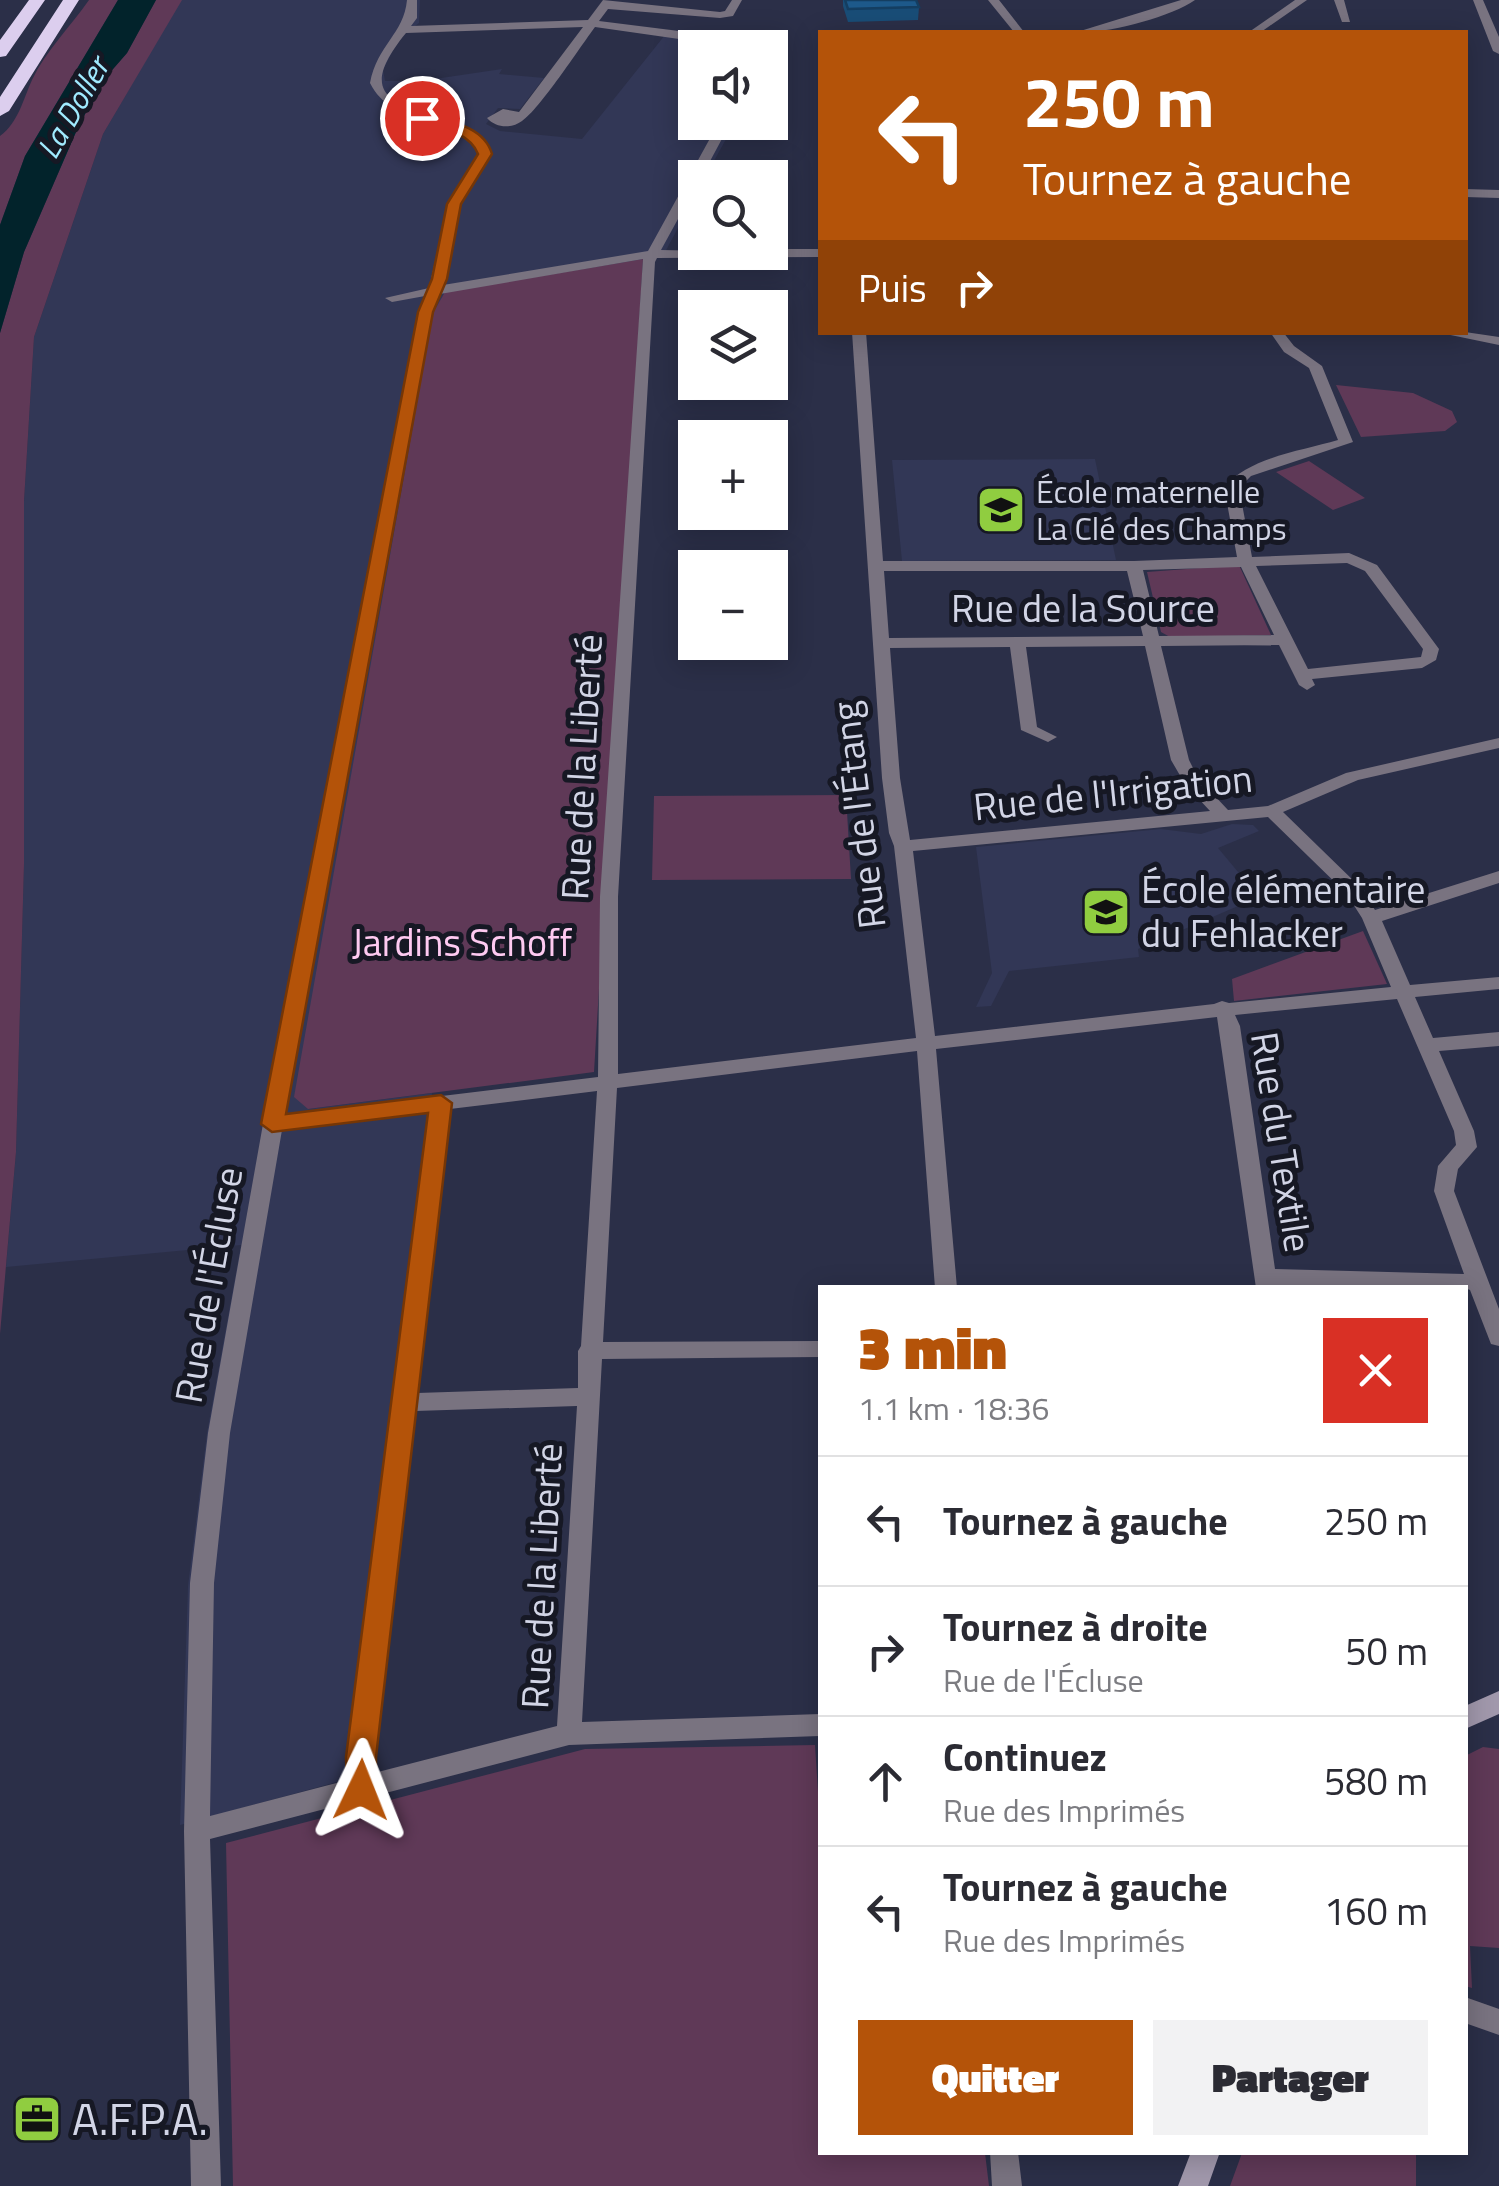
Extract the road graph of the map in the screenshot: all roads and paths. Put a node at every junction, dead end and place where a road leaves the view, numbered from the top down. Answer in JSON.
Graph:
{"nodes":[{"id":1,"x":18,"y":0,"type":"edge"},
{"id":2,"x":38,"y":0,"type":"edge"},
{"id":3,"x":71,"y":0,"type":"edge"},
{"id":4,"x":412,"y":0,"type":"edge"},
{"id":5,"x":737,"y":0,"type":"edge"},
{"id":6,"x":993,"y":0,"type":"edge"},
{"id":7,"x":1190,"y":0,"type":"edge"},
{"id":8,"x":1302,"y":0,"type":"edge"},
{"id":9,"x":1339,"y":0,"type":"edge"},
{"id":10,"x":1478,"y":0,"type":"edge"},
{"id":11,"x":607,"y":3,"type":"edge"},
{"id":12,"x":1346,"y":20,"type":"dead end"},
{"id":13,"x":592,"y":23,"type":"junction"},
{"id":14,"x":402,"y":30,"type":"junction"},
{"id":15,"x":1017,"y":30,"type":"edge"},
{"id":16,"x":1090,"y":30,"type":"edge"},
{"id":17,"x":1257,"y":30,"type":"edge"},
{"id":18,"x":678,"y":34,"type":"edge"},
{"id":19,"x":0,"y":36,"type":"edge"},
{"id":20,"x":1499,"y":51,"type":"edge"},
{"id":21,"x":0,"y":52,"type":"edge"},
{"id":22,"x":0,"y":110,"type":"edge"},
{"id":23,"x":517,"y":120,"type":"dead end"},
{"id":24,"x":714,"y":140,"type":"edge"},
{"id":25,"x":1468,"y":194,"type":"edge"},
{"id":26,"x":1499,"y":194,"type":"edge"},
{"id":27,"x":818,"y":253,"type":"edge"},
{"id":28,"x":652,"y":254,"type":"junction"},
{"id":29,"x":434,"y":291,"type":"junction"},
{"id":30,"x":392,"y":298,"type":"dead end"},
{"id":31,"x":860,"y":335,"type":"edge"},
{"id":32,"x":1278,"y":335,"type":"edge"},
{"id":33,"x":1461,"y":335,"type":"edge"},
{"id":34,"x":1499,"y":341,"type":"edge"},
{"id":35,"x":1245,"y":559,"type":"junction"},
{"id":36,"x":876,"y":566,"type":"junction"},
{"id":37,"x":1134,"y":566,"type":"junction"},
{"id":38,"x":1285,"y":640,"type":"junction"},
{"id":39,"x":881,"y":642,"type":"junction"},
{"id":40,"x":1017,"y":642,"type":"junction"},
{"id":41,"x":1153,"y":642,"type":"junction"},
{"id":42,"x":1048,"y":737,"type":"dead end"},
{"id":43,"x":1499,"y":743,"type":"edge"},
{"id":44,"x":1272,"y":811,"type":"junction"},
{"id":45,"x":1222,"y":814,"type":"junction"},
{"id":46,"x":903,"y":846,"type":"junction"},
{"id":47,"x":1499,"y":877,"type":"edge"},
{"id":48,"x":1371,"y":918,"type":"junction"},
{"id":49,"x":1499,"y":983,"type":"edge"},
{"id":50,"x":1404,"y":991,"type":"junction"},
{"id":51,"x":1222,"y":1008,"type":"junction"},
{"id":52,"x":1499,"y":1039,"type":"edge"},
{"id":53,"x":926,"y":1042,"type":"junction"},
{"id":54,"x":1427,"y":1045,"type":"junction"},
{"id":55,"x":607,"y":1081,"type":"junction"},
{"id":56,"x":441,"y":1103,"type":"junction"},
{"id":57,"x":272,"y":1124,"type":"junction"},
{"id":58,"x":1266,"y":1282,"type":"edge"},
{"id":59,"x":1478,"y":1282,"type":"junction"},
{"id":60,"x":946,"y":1285,"type":"edge"},
{"id":61,"x":1499,"y":1338,"type":"edge"},
{"id":62,"x":818,"y":1349,"type":"edge"},
{"id":63,"x":589,"y":1351,"type":"junction"},
{"id":64,"x":586,"y":1397,"type":"junction"},
{"id":65,"x":404,"y":1402,"type":"junction"},
{"id":66,"x":1499,"y":1702,"type":"edge"},
{"id":67,"x":1468,"y":1717,"type":"edge"},
{"id":68,"x":818,"y":1725,"type":"edge"},
{"id":69,"x":569,"y":1734,"type":"junction"},
{"id":70,"x":361,"y":1790,"type":"junction"},
{"id":71,"x":198,"y":1831,"type":"junction"},
{"id":72,"x":1468,"y":2011,"type":"edge"},
{"id":73,"x":1499,"y":2022,"type":"edge"},
{"id":74,"x":1004,"y":2155,"type":"edge"},
{"id":75,"x":1205,"y":2155,"type":"edge"},
{"id":76,"x":206,"y":2186,"type":"edge"},
{"id":77,"x":1007,"y":2186,"type":"edge"},
{"id":78,"x":1193,"y":2186,"type":"edge"}],
"edges":[{"from":1,"to":19,"type":"highway"},
{"from":2,"to":21,"type":"highway"},
{"from":3,"to":22,"type":"highway"},
{"from":4,"to":14,"type":"street"},
{"from":5,"to":11,"type":"street"},
{"from":6,"to":15,"type":"street"},
{"from":7,"to":16,"type":"street"},
{"from":8,"to":17,"type":"street"},
{"from":9,"to":12,"type":"street"},
{"from":10,"to":20,"type":"street"},
{"from":11,"to":13,"type":"street"},
{"from":13,"to":14,"type":"street"},
{"from":13,"to":18,"type":"street"},
{"from":13,"to":23,"type":"street"},
{"from":14,"to":29,"type":"street","name":"Rue de l'Écluse"},
{"from":24,"to":28,"type":"street","name":"Rue de la Liberté"},
{"from":25,"to":26,"type":"street"},
{"from":27,"to":28,"type":"street"},
{"from":28,"to":29,"type":"street"},
{"from":28,"to":55,"type":"street","name":"Rue de la Liberté"},
{"from":29,"to":30,"type":"street"},
{"from":29,"to":57,"type":"street","name":"Rue de l'Écluse"},
{"from":31,"to":36,"type":"street","name":"Rue de l'Étang"},
{"from":32,"to":35,"type":"street"},
{"from":33,"to":34,"type":"street"},
{"from":35,"to":37,"type":"street"},
{"from":35,"to":38,"type":"street"},
{"from":35,"to":38,"type":"street"},
{"from":36,"to":37,"type":"street"},
{"from":36,"to":39,"type":"street","name":"Rue de l'Étang"},
{"from":37,"to":41,"type":"street"},
{"from":38,"to":41,"type":"street","name":"Rue de la Source"},
{"from":39,"to":40,"type":"street","name":"Rue de la Source"},
{"from":39,"to":46,"type":"street","name":"Rue de l'Étang"},
{"from":40,"to":41,"type":"street","name":"Rue de la Source"},
{"from":40,"to":42,"type":"street"},
{"from":41,"to":45,"type":"street"},
{"from":43,"to":44,"type":"street","name":"Rue de l'Irrigation"},
{"from":44,"to":45,"type":"street","name":"Rue de l'Irrigation"},
{"from":44,"to":48,"type":"street"},
{"from":45,"to":46,"type":"street","name":"Rue de l'Irrigation"},
{"from":46,"to":53,"type":"street","name":"Rue de l'Étang"},
{"from":47,"to":48,"type":"street"},
{"from":48,"to":50,"type":"street"},
{"from":49,"to":50,"type":"street"},
{"from":50,"to":51,"type":"street"},
{"from":50,"to":54,"type":"street"},
{"from":51,"to":53,"type":"street"},
{"from":51,"to":58,"type":"street","name":"Rue du Textile"},
{"from":52,"to":54,"type":"street"},
{"from":53,"to":55,"type":"street"},
{"from":53,"to":60,"type":"street","name":"Rue de l'Étang"},
{"from":54,"to":59,"type":"street"},
{"from":55,"to":56,"type":"street"},
{"from":55,"to":63,"type":"street","name":"Rue de la Liberté"},
{"from":56,"to":57,"type":"street"},
{"from":56,"to":65,"type":"street"},
{"from":57,"to":71,"type":"street","name":"Rue de l'Écluse"},
{"from":58,"to":59,"type":"street"},
{"from":59,"to":61,"type":"street"},
{"from":62,"to":63,"type":"street"},
{"from":63,"to":64,"type":"street","name":"Rue de la Liberté"},
{"from":64,"to":65,"type":"street"},
{"from":64,"to":69,"type":"street","name":"Rue de la Liberté"},
{"from":65,"to":70,"type":"street"},
{"from":66,"to":67,"type":"main road"},
{"from":68,"to":69,"type":"street"},
{"from":69,"to":70,"type":"street"},
{"from":70,"to":71,"type":"street"},
{"from":71,"to":76,"type":"street","name":"Rue de l'Écluse"},
{"from":72,"to":73,"type":"street"},
{"from":74,"to":77,"type":"street"},
{"from":75,"to":78,"type":"main road"}]}
